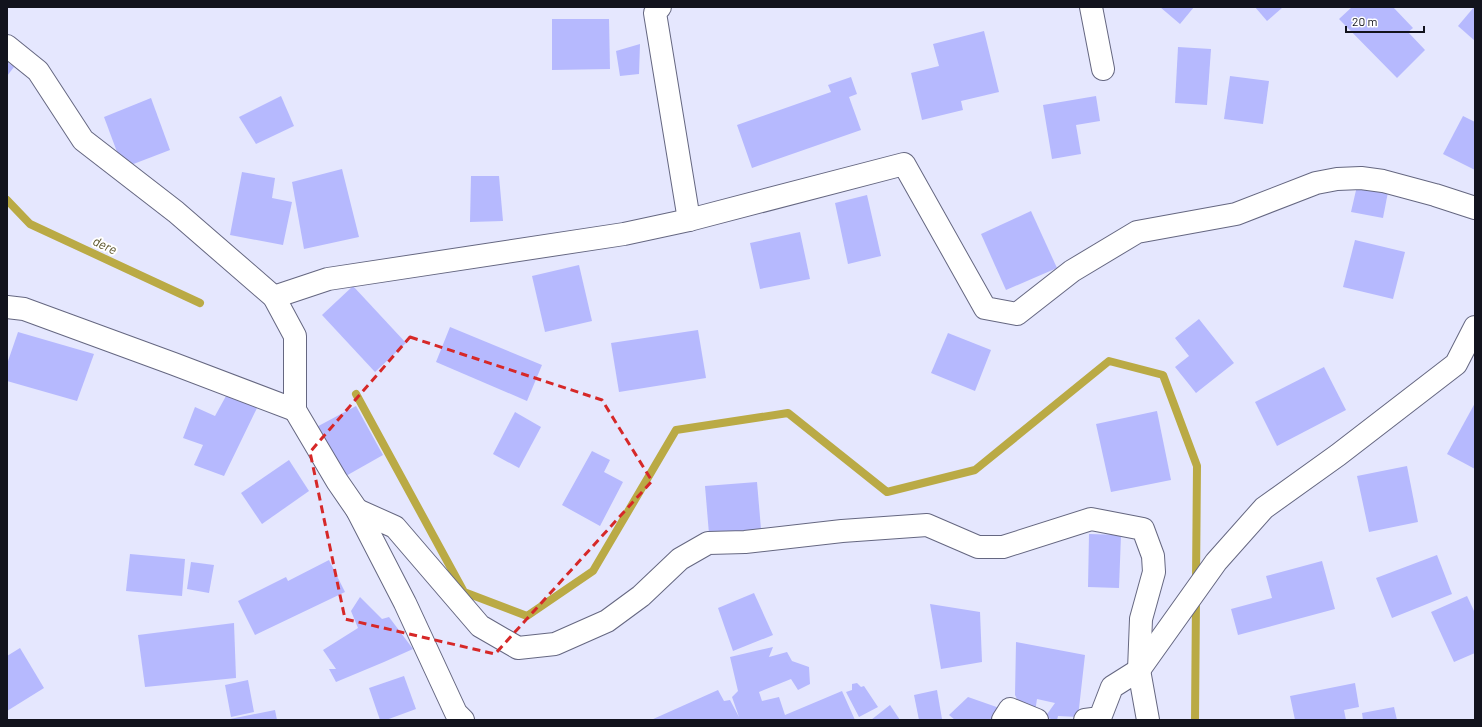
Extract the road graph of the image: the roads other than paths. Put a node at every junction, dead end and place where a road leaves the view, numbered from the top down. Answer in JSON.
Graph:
{"nodes":[{"id":1,"x":660,"y":7,"type":"edge"},
{"id":2,"x":1091,"y":7,"type":"edge"},
{"id":3,"x":7,"y":46,"type":"edge"},
{"id":4,"x":1103,"y":69,"type":"dead end"},
{"id":5,"x":1475,"y":208,"type":"edge"},
{"id":6,"x":689,"y":220,"type":"junction"},
{"id":7,"x":274,"y":297,"type":"junction"},
{"id":8,"x":7,"y":307,"type":"edge"},
{"id":9,"x":1475,"y":327,"type":"edge"},
{"id":10,"x":295,"y":410,"type":"junction"},
{"id":11,"x":357,"y":510,"type":"junction"},
{"id":12,"x":1139,"y":670,"type":"junction"},
{"id":13,"x":463,"y":720,"type":"edge"},
{"id":14,"x":1003,"y":720,"type":"edge"},
{"id":15,"x":1037,"y":720,"type":"edge"},
{"id":16,"x":1084,"y":720,"type":"edge"},
{"id":17,"x":1148,"y":720,"type":"edge"}],
"edges":[{"from":1,"to":6,"type":"street"},
{"from":2,"to":4,"type":"street"},
{"from":3,"to":7,"type":"street"},
{"from":5,"to":6,"type":"street"},
{"from":6,"to":7,"type":"street"},
{"from":7,"to":10,"type":"street"},
{"from":8,"to":10,"type":"street"},
{"from":9,"to":12,"type":"street"},
{"from":10,"to":11,"type":"street"},
{"from":11,"to":12,"type":"street"},
{"from":11,"to":13,"type":"street"},
{"from":12,"to":16,"type":"street"},
{"from":12,"to":17,"type":"street"},
{"from":14,"to":15,"type":"street"}]}
